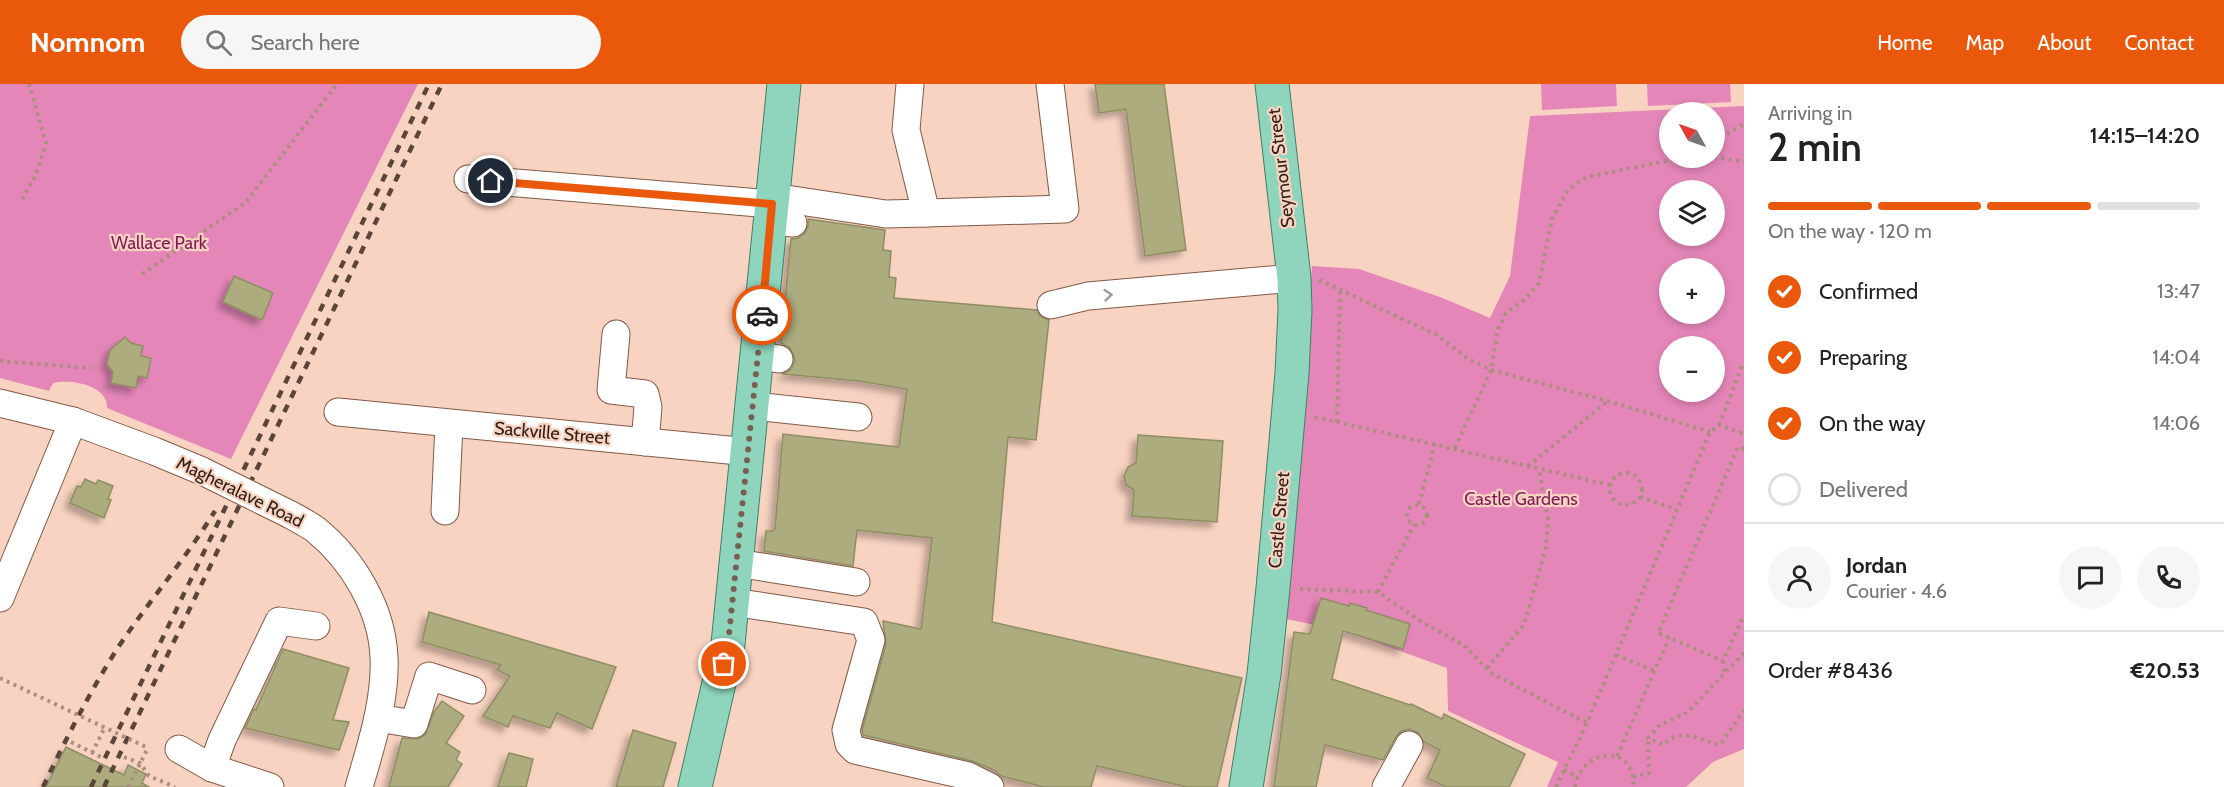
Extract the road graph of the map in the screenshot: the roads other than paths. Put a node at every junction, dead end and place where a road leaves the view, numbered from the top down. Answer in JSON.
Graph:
{"nodes":[{"id":1,"x":784,"y":84,"type":"edge"},
{"id":2,"x":910,"y":84,"type":"edge"},
{"id":3,"x":1050,"y":84,"type":"edge"},
{"id":4,"x":1272,"y":84,"type":"edge"},
{"id":5,"x":468,"y":179,"type":"dead end"},
{"id":6,"x":777,"y":211,"type":"junction"},
{"id":7,"x":926,"y":213,"type":"junction"},
{"id":8,"x":1293,"y":268,"type":"junction"},
{"id":9,"x":1051,"y":305,"type":"dead end"},
{"id":10,"x":616,"y":334,"type":"dead end"},
{"id":11,"x":0,"y":403,"type":"edge"},
{"id":12,"x":753,"y":406,"type":"junction"},
{"id":13,"x":347,"y":413,"type":"dead end"},
{"id":14,"x":858,"y":417,"type":"dead end"},
{"id":15,"x":73,"y":421,"type":"junction"},
{"id":16,"x":449,"y":424,"type":"junction"},
{"id":17,"x":645,"y":442,"type":"junction"},
{"id":18,"x":749,"y":452,"type":"junction"},
{"id":19,"x":445,"y":511,"type":"dead end"},
{"id":20,"x":737,"y":563,"type":"junction"},
{"id":21,"x":856,"y":582,"type":"dead end"},
{"id":22,"x":0,"y":598,"type":"edge"},
{"id":23,"x":733,"y":602,"type":"junction"},
{"id":24,"x":316,"y":626,"type":"dead end"},
{"id":25,"x":472,"y":690,"type":"dead end"},
{"id":26,"x":378,"y":718,"type":"junction"},
{"id":27,"x":1409,"y":745,"type":"dead end"},
{"id":28,"x":179,"y":749,"type":"dead end"},
{"id":29,"x":212,"y":768,"type":"junction"},
{"id":30,"x":357,"y":784,"type":"edge"},
{"id":31,"x":270,"y":787,"type":"edge"},
{"id":32,"x":695,"y":787,"type":"edge"},
{"id":33,"x":990,"y":787,"type":"edge"},
{"id":34,"x":1246,"y":787,"type":"edge"},
{"id":35,"x":1386,"y":787,"type":"edge"}],
"edges":[{"from":1,"to":6,"type":"main road"},
{"from":2,"to":7,"type":"street"},
{"from":3,"to":7,"type":"street"},
{"from":4,"to":8,"type":"main road","name":"Seymour Street"},
{"from":5,"to":6,"type":"street"},
{"from":6,"to":7,"type":"street"},
{"from":6,"to":12,"type":"main road"},
{"from":9,"to":8,"type":"street","one_way":true},
{"from":8,"to":34,"type":"main road","name":"Castle Street"},
{"from":10,"to":17,"type":"street"},
{"from":11,"to":15,"type":"street","name":"Magheralave Road"},
{"from":12,"to":14,"type":"street"},
{"from":12,"to":18,"type":"main road"},
{"from":13,"to":16,"type":"street","name":"Sackville Street"},
{"from":15,"to":22,"type":"street"},
{"from":15,"to":26,"type":"street","name":"Magheralave Road","bridge":true},
{"from":16,"to":17,"type":"street","name":"Sackville Street"},
{"from":16,"to":19,"type":"street"},
{"from":17,"to":18,"type":"street","name":"Sackville Street"},
{"from":18,"to":20,"type":"main road"},
{"from":20,"to":21,"type":"street"},
{"from":20,"to":23,"type":"main road"},
{"from":23,"to":32,"type":"main road"},
{"from":23,"to":33,"type":"street"},
{"from":24,"to":29,"type":"street"},
{"from":25,"to":26,"type":"street"},
{"from":26,"to":30,"type":"street","name":"Magheralave Road"},
{"from":27,"to":35,"type":"street"},
{"from":28,"to":29,"type":"street"},
{"from":29,"to":31,"type":"street"}]}
